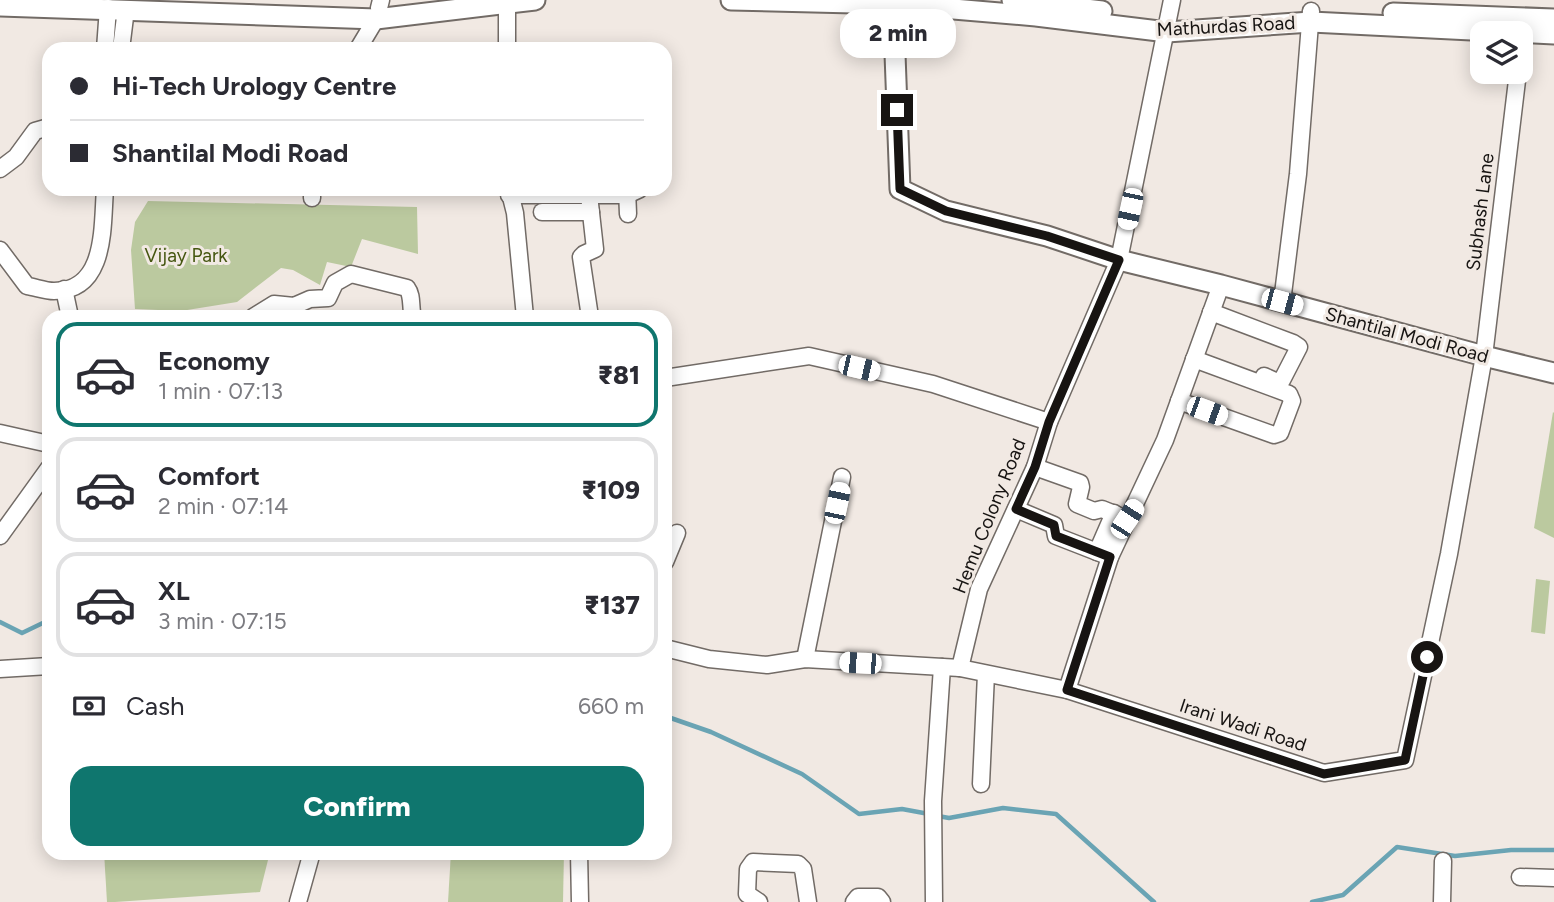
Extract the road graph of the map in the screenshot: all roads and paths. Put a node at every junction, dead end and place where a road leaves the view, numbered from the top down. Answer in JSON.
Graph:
{"nodes":[{"id":1,"x":208,"y":0,"type":"edge"},
{"id":2,"x":439,"y":0,"type":"edge"},
{"id":3,"x":535,"y":0,"type":"edge"},
{"id":4,"x":731,"y":0,"type":"edge"},
{"id":5,"x":1012,"y":0,"type":"edge"},
{"id":6,"x":1172,"y":0,"type":"edge"},
{"id":7,"x":507,"y":1,"type":"edge"},
{"id":8,"x":893,"y":2,"type":"edge"},
{"id":9,"x":117,"y":4,"type":"edge"},
{"id":10,"x":0,"y":6,"type":"edge"},
{"id":11,"x":379,"y":9,"type":"edge"},
{"id":12,"x":1100,"y":11,"type":"edge"},
{"id":13,"x":1311,"y":17,"type":"junction"},
{"id":14,"x":1554,"y":19,"type":"edge"},
{"id":15,"x":1168,"y":26,"type":"junction"},
{"id":16,"x":1533,"y":29,"type":"edge"},
{"id":17,"x":1470,"y":30,"type":"edge"},
{"id":18,"x":1533,"y":34,"type":"edge"},
{"id":19,"x":1554,"y":34,"type":"edge"},
{"id":20,"x":107,"y":42,"type":"edge"},
{"id":21,"x":120,"y":42,"type":"edge"},
{"id":22,"x":362,"y":42,"type":"edge"},
{"id":23,"x":507,"y":42,"type":"edge"},
{"id":24,"x":1517,"y":84,"type":"edge"},
{"id":25,"x":42,"y":129,"type":"edge"},
{"id":26,"x":0,"y":169,"type":"edge"},
{"id":27,"x":105,"y":196,"type":"edge"},
{"id":28,"x":510,"y":196,"type":"edge"},
{"id":29,"x":589,"y":196,"type":"edge"},
{"id":30,"x":630,"y":196,"type":"edge"},
{"id":31,"x":542,"y":212,"type":"dead end"},
{"id":32,"x":591,"y":212,"type":"junction"},
{"id":33,"x":628,"y":214,"type":"dead end"},
{"id":34,"x":0,"y":250,"type":"edge"},
{"id":35,"x":1119,"y":260,"type":"junction"},
{"id":36,"x":1221,"y":285,"type":"junction"},
{"id":37,"x":64,"y":289,"type":"junction"},
{"id":38,"x":1282,"y":302,"type":"junction"},
{"id":39,"x":303,"y":309,"type":"edge"},
{"id":40,"x":69,"y":310,"type":"edge"},
{"id":41,"x":264,"y":310,"type":"edge"},
{"id":42,"x":410,"y":310,"type":"edge"},
{"id":43,"x":524,"y":310,"type":"edge"},
{"id":44,"x":589,"y":310,"type":"edge"},
{"id":45,"x":1216,"y":314,"type":"junction"},
{"id":46,"x":1484,"y":356,"type":"junction"},
{"id":47,"x":1200,"y":357,"type":"junction"},
{"id":48,"x":1554,"y":373,"type":"edge"},
{"id":49,"x":672,"y":377,"type":"edge"},
{"id":50,"x":1182,"y":402,"type":"junction"},
{"id":51,"x":1049,"y":422,"type":"junction"},
{"id":52,"x":0,"y":433,"type":"edge"},
{"id":53,"x":42,"y":442,"type":"edge"},
{"id":54,"x":1035,"y":467,"type":"junction"},
{"id":55,"x":842,"y":477,"type":"dead end"},
{"id":56,"x":42,"y":478,"type":"edge"},
{"id":57,"x":1016,"y":509,"type":"junction"},
{"id":58,"x":1121,"y":516,"type":"junction"},
{"id":59,"x":677,"y":533,"type":"dead end"},
{"id":60,"x":0,"y":536,"type":"edge"},
{"id":61,"x":672,"y":545,"type":"edge"},
{"id":62,"x":1104,"y":555,"type":"junction"},
{"id":63,"x":672,"y":650,"type":"edge"},
{"id":64,"x":805,"y":659,"type":"junction"},
{"id":65,"x":42,"y":666,"type":"edge"},
{"id":66,"x":942,"y":667,"type":"junction"},
{"id":67,"x":960,"y":668,"type":"junction"},
{"id":68,"x":0,"y":669,"type":"edge"},
{"id":69,"x":986,"y":674,"type":"junction"},
{"id":70,"x":1067,"y":690,"type":"junction"},
{"id":71,"x":981,"y":784,"type":"dead end"},
{"id":72,"x":310,"y":860,"type":"edge"},
{"id":73,"x":579,"y":860,"type":"edge"},
{"id":74,"x":1443,"y":861,"type":"dead end"},
{"id":75,"x":1520,"y":877,"type":"dead end"},
{"id":76,"x":1554,"y":878,"type":"edge"},
{"id":77,"x":298,"y":902,"type":"edge"},
{"id":78,"x":580,"y":902,"type":"edge"},
{"id":79,"x":759,"y":902,"type":"edge"},
{"id":80,"x":808,"y":902,"type":"edge"},
{"id":81,"x":854,"y":902,"type":"edge"},
{"id":82,"x":882,"y":902,"type":"edge"},
{"id":83,"x":934,"y":902,"type":"edge"},
{"id":84,"x":1442,"y":902,"type":"edge"}],
"edges":[{"from":1,"to":11,"type":"street"},
{"from":2,"to":11,"type":"street"},
{"from":3,"to":7,"type":"street"},
{"from":4,"to":8,"type":"street"},
{"from":5,"to":12,"type":"street"},
{"from":6,"to":15,"type":"street","name":"Hemu Colony Road"},
{"from":7,"to":11,"type":"street"},
{"from":7,"to":23,"type":"street"},
{"from":8,"to":12,"type":"street"},
{"from":8,"to":35,"type":"street","name":"Shantilal Modi Road"},
{"from":9,"to":10,"type":"street"},
{"from":9,"to":11,"type":"street"},
{"from":9,"to":20,"type":"street"},
{"from":9,"to":21,"type":"street"},
{"from":11,"to":22,"type":"street"},
{"from":12,"to":15,"type":"street","name":"Mathurdas Road"},
{"from":13,"to":15,"type":"street","name":"Mathurdas Road"},
{"from":13,"to":17,"type":"street","name":"Mathurdas Road"},
{"from":13,"to":38,"type":"street"},
{"from":14,"to":16,"type":"street"},
{"from":15,"to":35,"type":"street","name":"Hemu Colony Road"},
{"from":18,"to":19,"type":"street","name":"Mathurdas Road"},
{"from":24,"to":46,"type":"street","name":"Subhash Lane"},
{"from":25,"to":26,"type":"street"},
{"from":27,"to":37,"type":"street"},
{"from":28,"to":43,"type":"street"},
{"from":29,"to":32,"type":"street"},
{"from":30,"to":33,"type":"street"},
{"from":31,"to":32,"type":"street"},
{"from":32,"to":44,"type":"street"},
{"from":34,"to":37,"type":"street"},
{"from":35,"to":36,"type":"street","name":"Shantilal Modi Road"},
{"from":35,"to":51,"type":"street","name":"Hemu Colony Road"},
{"from":36,"to":38,"type":"street","name":"Shantilal Modi Road"},
{"from":36,"to":45,"type":"street"},
{"from":37,"to":40,"type":"street"},
{"from":38,"to":46,"type":"street","name":"Shantilal Modi Road"},
{"from":39,"to":41,"type":"street"},
{"from":39,"to":42,"type":"street"},
{"from":45,"to":47,"type":"street"},
{"from":45,"to":47,"type":"street"},
{"from":46,"to":48,"type":"street","name":"Shantilal Modi Road"},
{"from":46,"to":70,"type":"street","name":"Irani Wadi Road"},
{"from":47,"to":50,"type":"street"},
{"from":47,"to":50,"type":"street"},
{"from":49,"to":51,"type":"street","name":"Hemu Colony Road"},
{"from":50,"to":58,"type":"street"},
{"from":51,"to":54,"type":"street","name":"Hemu Colony Road"},
{"from":52,"to":53,"type":"street"},
{"from":54,"to":57,"type":"street","name":"Hemu Colony Road"},
{"from":54,"to":58,"type":"street"},
{"from":55,"to":64,"type":"street"},
{"from":56,"to":60,"type":"street"},
{"from":57,"to":62,"type":"street"},
{"from":57,"to":67,"type":"street","name":"Hemu Colony Road"},
{"from":58,"to":62,"type":"street"},
{"from":59,"to":61,"type":"street"},
{"from":62,"to":70,"type":"street"},
{"from":63,"to":64,"type":"street","name":"Irani Wadi Road"},
{"from":64,"to":66,"type":"street","name":"Irani Wadi Road"},
{"from":65,"to":68,"type":"street"},
{"from":66,"to":67,"type":"street","name":"Irani Wadi Road"},
{"from":66,"to":83,"type":"street"},
{"from":67,"to":69,"type":"street","name":"Irani Wadi Road"},
{"from":69,"to":70,"type":"street","name":"Irani Wadi Road"},
{"from":69,"to":71,"type":"street"},
{"from":72,"to":77,"type":"street"},
{"from":73,"to":78,"type":"street"},
{"from":74,"to":84,"type":"street"},
{"from":75,"to":76,"type":"street"},
{"from":79,"to":80,"type":"street"},
{"from":81,"to":82,"type":"street"}]}
